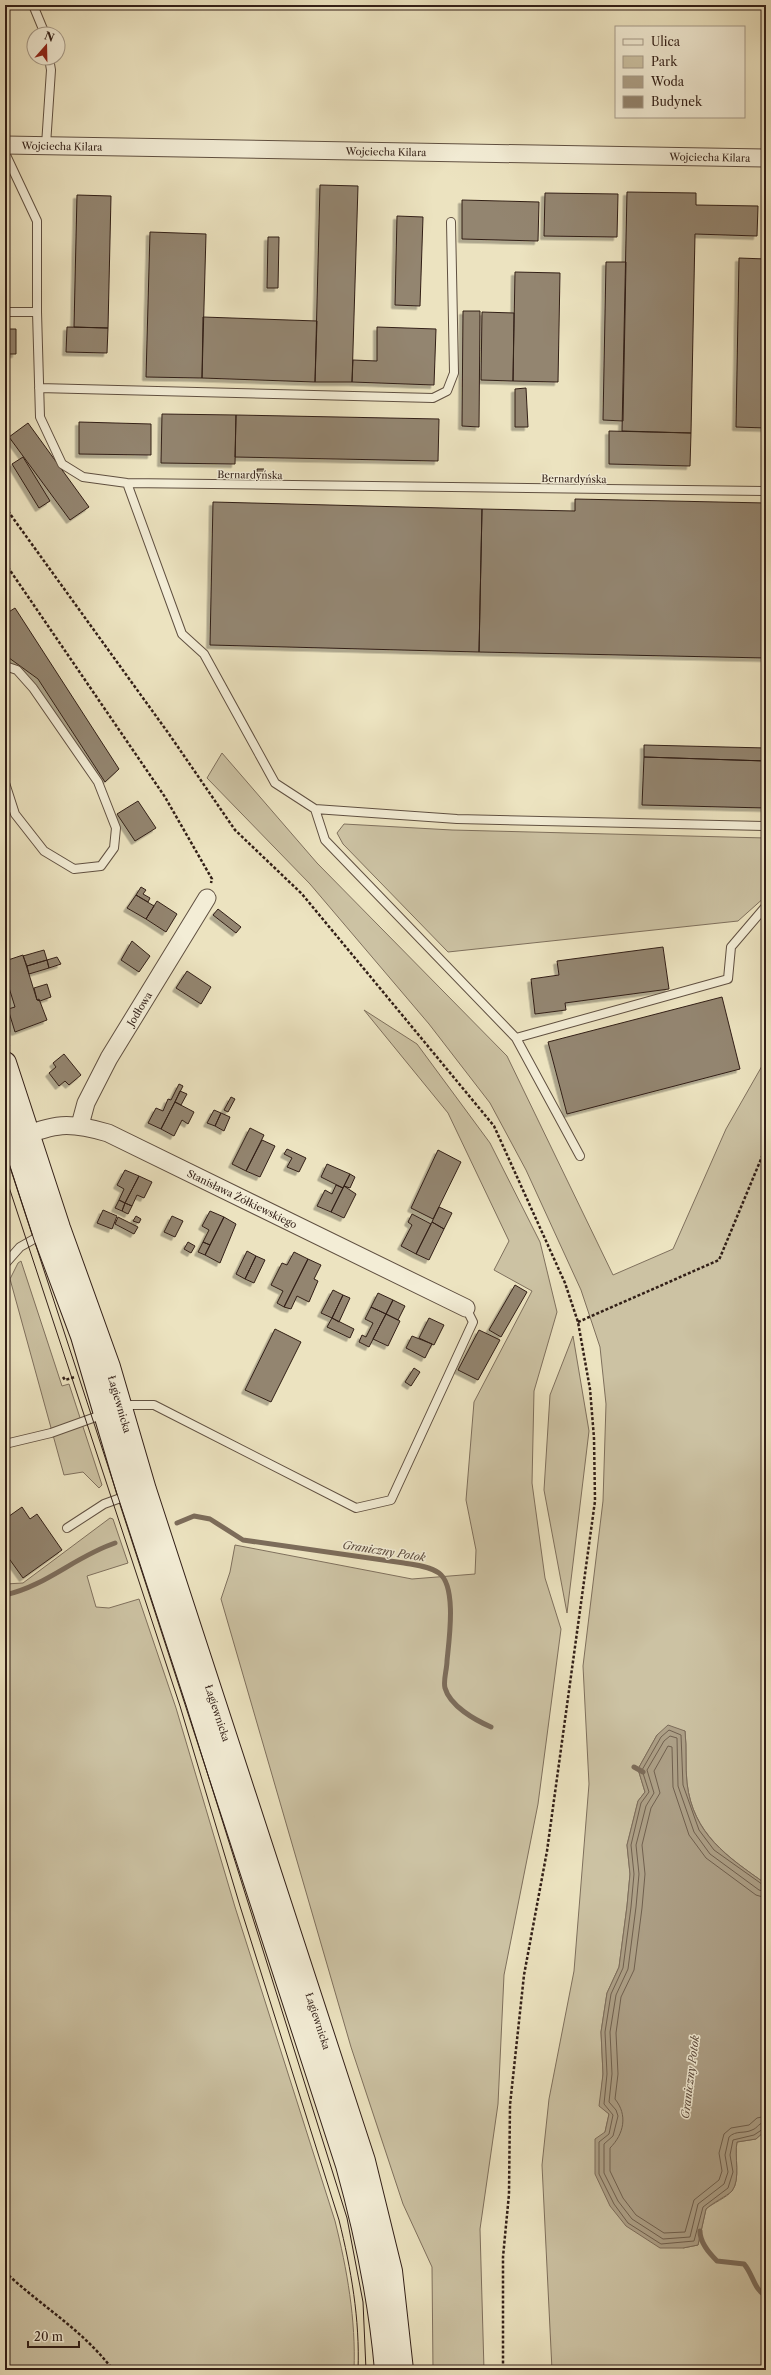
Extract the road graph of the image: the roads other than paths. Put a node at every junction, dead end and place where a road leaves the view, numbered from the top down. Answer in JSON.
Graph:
{"nodes":[{"id":1,"x":33,"y":5,"type":"edge"},
{"id":2,"x":42,"y":26,"type":"edge"},
{"id":3,"x":50,"y":66,"type":"edge"},
{"id":4,"x":5,"y":144,"type":"edge"},
{"id":5,"x":46,"y":146,"type":"junction"},
{"id":6,"x":5,"y":153,"type":"edge"},
{"id":7,"x":766,"y":158,"type":"edge"},
{"id":8,"x":451,"y":222,"type":"dead end"},
{"id":9,"x":5,"y":312,"type":"edge"},
{"id":10,"x":37,"y":312,"type":"junction"},
{"id":11,"x":39,"y":388,"type":"junction"},
{"id":12,"x":126,"y":483,"type":"junction"},
{"id":13,"x":766,"y":491,"type":"edge"},
{"id":14,"x":5,"y":666,"type":"edge"},
{"id":15,"x":5,"y":783,"type":"edge"},
{"id":16,"x":314,"y":809,"type":"junction"},
{"id":17,"x":766,"y":826,"type":"edge"},
{"id":18,"x":207,"y":898,"type":"road end"},
{"id":19,"x":766,"y":906,"type":"edge"},
{"id":20,"x":516,"y":1038,"type":"junction"},
{"id":21,"x":5,"y":1063,"type":"edge"},
{"id":22,"x":5,"y":1115,"type":"edge"},
{"id":23,"x":80,"y":1125,"type":"junction"},
{"id":24,"x":20,"y":1136,"type":"junction"},
{"id":25,"x":580,"y":1156,"type":"dead end"},
{"id":26,"x":52,"y":1231,"type":"junction"},
{"id":27,"x":5,"y":1264,"type":"edge"},
{"id":28,"x":466,"y":1308,"type":"joint"},
{"id":29,"x":113,"y":1412,"type":"junction"},
{"id":30,"x":5,"y":1444,"type":"edge"},
{"id":31,"x":137,"y":1492,"type":"junction"},
{"id":32,"x":67,"y":1528,"type":"dead end"},
{"id":33,"x":386,"y":2370,"type":"edge"},
{"id":34,"x":402,"y":2370,"type":"edge"}],
"edges":[{"from":1,"to":2,"type":"lane"},
{"from":3,"to":5,"type":"lane"},
{"from":4,"to":5,"type":"street","name":"Wojciecha Kilara"},
{"from":5,"to":7,"type":"street","name":"Wojciecha Kilara"},
{"from":6,"to":10,"type":"lane","name":"Bernardyńska"},
{"from":8,"to":11,"type":"lane"},
{"from":9,"to":10,"type":"lane"},
{"from":10,"to":11,"type":"lane","name":"Bernardyńska"},
{"from":11,"to":12,"type":"lane","name":"Bernardyńska"},
{"from":12,"to":13,"type":"lane","name":"Bernardyńska"},
{"from":12,"to":16,"type":"lane"},
{"from":14,"to":15,"type":"lane"},
{"from":16,"to":17,"type":"lane"},
{"from":16,"to":20,"type":"lane"},
{"from":18,"to":23,"type":"street","name":"Jodłowa"},
{"from":19,"to":20,"type":"lane"},
{"from":20,"to":25,"type":"lane"},
{"from":21,"to":24,"type":"main road","name":"Łagiewnicka"},
{"from":22,"to":24,"type":"main road","name":"Łagiewnicka"},
{"from":23,"to":24,"type":"street","name":"Stanisława Żółkiewskiego"},
{"from":23,"to":28,"type":"street","name":"Stanisława Żółkiewskiego"},
{"from":24,"to":26,"type":"main road","name":"Łagiewnicka"},
{"from":26,"to":27,"type":"lane"},
{"from":26,"to":29,"type":"main road","name":"Łagiewnicka"},
{"from":28,"to":29,"type":"lane"},
{"from":29,"to":30,"type":"lane"},
{"from":29,"to":31,"type":"main road","name":"Łagiewnicka"},
{"from":31,"to":32,"type":"lane"},
{"from":31,"to":33,"type":"main road","name":"Łagiewnicka"},
{"from":31,"to":34,"type":"main road","name":"Łagiewnicka"}]}
